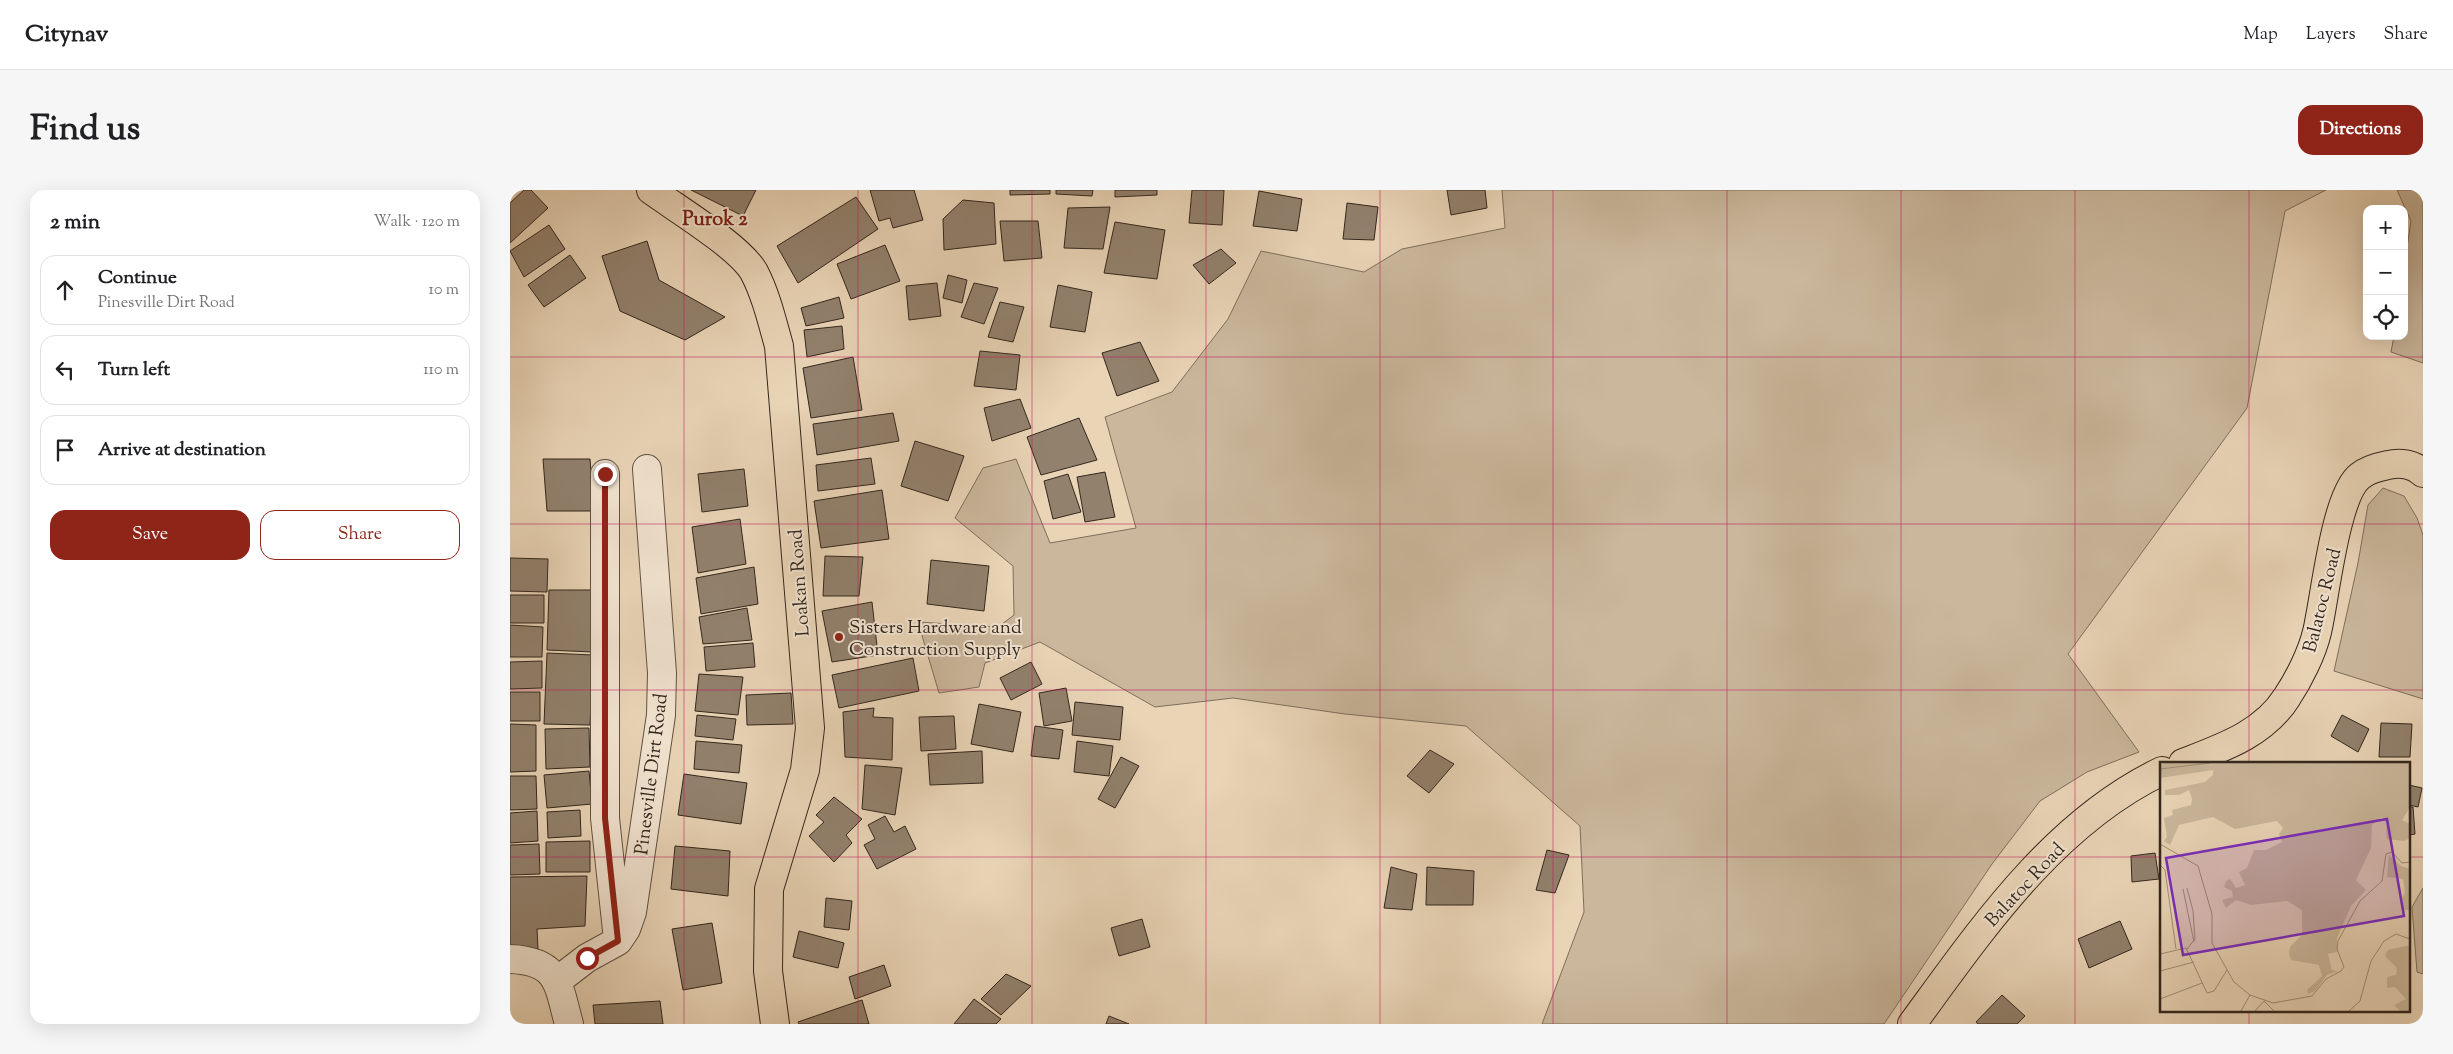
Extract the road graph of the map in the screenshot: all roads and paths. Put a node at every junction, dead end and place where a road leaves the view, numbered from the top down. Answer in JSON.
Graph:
{"nodes":[{"id":1,"x":651,"y":190,"type":"edge"},
{"id":2,"x":647,"y":469,"type":"dead end"},
{"id":3,"x":2423,"y":473,"type":"edge"},
{"id":4,"x":605,"y":474,"type":"dead end"},
{"id":5,"x":2186,"y":762,"type":"edge"},
{"id":6,"x":2160,"y":772,"type":"edge"},
{"id":7,"x":618,"y":941,"type":"junction"},
{"id":8,"x":510,"y":959,"type":"edge"},
{"id":9,"x":557,"y":981,"type":"junction"},
{"id":10,"x":569,"y":1024,"type":"edge"},
{"id":11,"x":775,"y":1024,"type":"edge"},
{"id":12,"x":1912,"y":1024,"type":"edge"}],
"edges":[{"from":1,"to":11,"type":"main road","name":"Loakan Road"},
{"from":2,"to":7,"type":"street","name":"Pinesville Dirt Road"},
{"from":3,"to":5,"type":"main road","name":"Balatoc Road"},
{"from":4,"to":7,"type":"street"},
{"from":6,"to":12,"type":"main road","name":"Balatoc Road"},
{"from":7,"to":9,"type":"street"},
{"from":8,"to":9,"type":"street"},
{"from":9,"to":10,"type":"street"}]}
